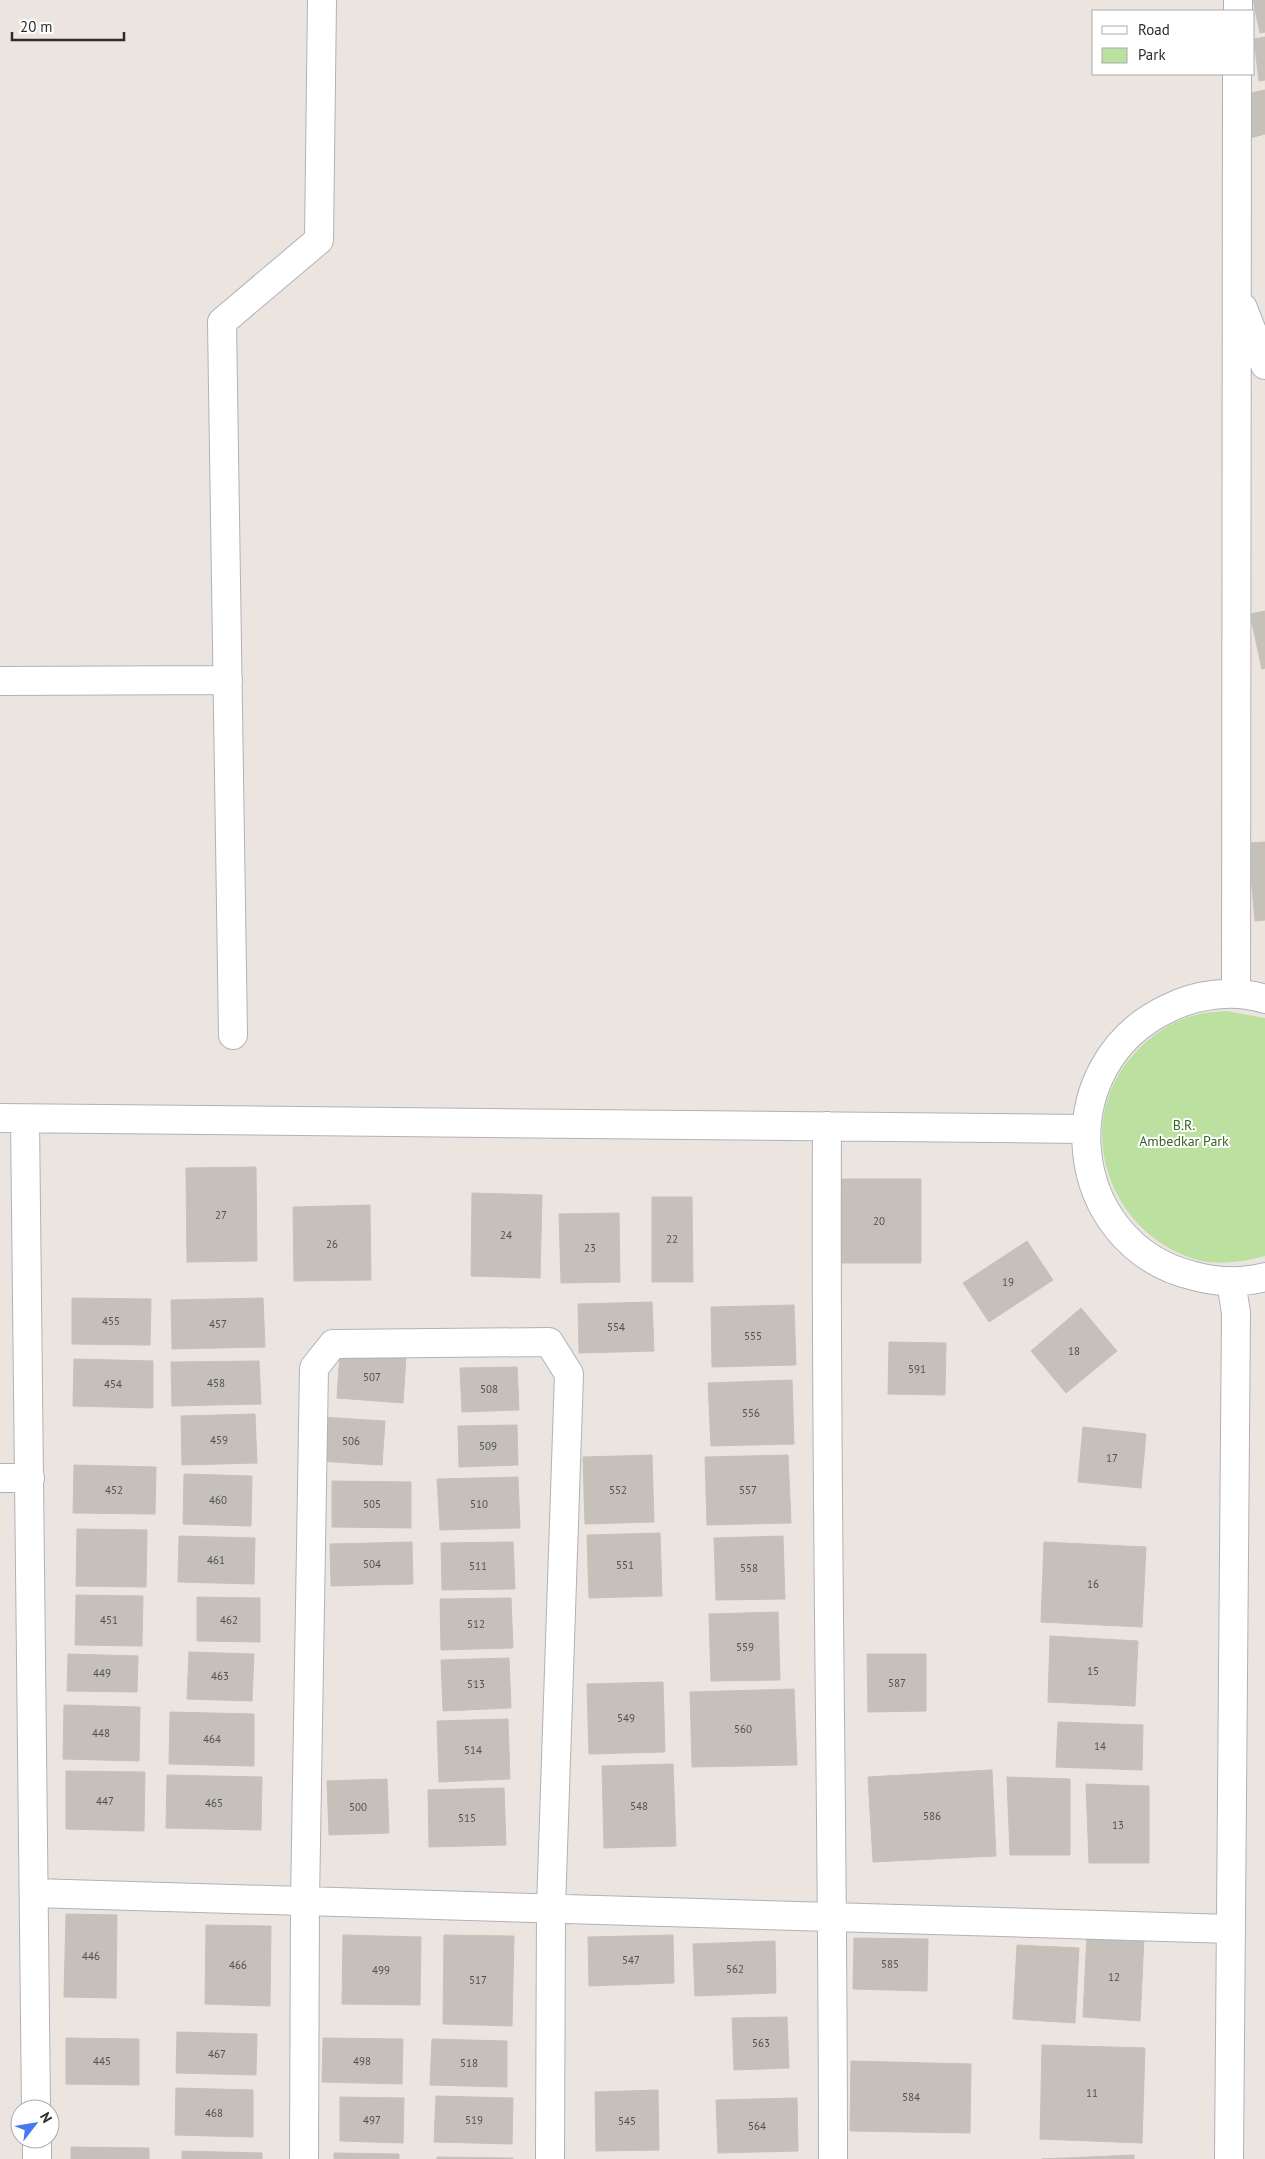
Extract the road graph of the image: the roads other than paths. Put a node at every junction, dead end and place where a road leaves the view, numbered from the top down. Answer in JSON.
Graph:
{"nodes":[{"id":1,"x":322,"y":0,"type":"edge"},
{"id":2,"x":1238,"y":75,"type":"edge"},
{"id":3,"x":1237,"y":294,"type":"junction"},
{"id":4,"x":1265,"y":365,"type":"edge"},
{"id":5,"x":228,"y":680,"type":"junction"},
{"id":6,"x":0,"y":681,"type":"edge"},
{"id":7,"x":1236,"y":994,"type":"junction"},
{"id":8,"x":1265,"y":999,"type":"edge"},
{"id":9,"x":233,"y":1035,"type":"dead end"},
{"id":10,"x":13,"y":1119,"type":"edge"},
{"id":11,"x":827,"y":1126,"type":"junction"},
{"id":12,"x":1085,"y":1129,"type":"junction"},
{"id":13,"x":1265,"y":1276,"type":"edge"},
{"id":14,"x":1231,"y":1281,"type":"junction"},
{"id":15,"x":0,"y":1478,"type":"edge"},
{"id":16,"x":30,"y":1478,"type":"junction"},
{"id":17,"x":34,"y":1893,"type":"junction"},
{"id":18,"x":305,"y":1901,"type":"junction"},
{"id":19,"x":551,"y":1908,"type":"junction"},
{"id":20,"x":833,"y":1917,"type":"junction"},
{"id":21,"x":1231,"y":1929,"type":"junction"},
{"id":22,"x":36,"y":2099,"type":"edge"},
{"id":23,"x":304,"y":2159,"type":"edge"},
{"id":24,"x":550,"y":2159,"type":"edge"},
{"id":25,"x":833,"y":2159,"type":"edge"},
{"id":26,"x":1229,"y":2159,"type":"edge"}],
"edges":[{"from":1,"to":5,"type":"street"},
{"from":2,"to":3,"type":"street"},
{"from":3,"to":4,"type":"street"},
{"from":3,"to":7,"type":"street"},
{"from":5,"to":6,"type":"street"},
{"from":5,"to":9,"type":"street"},
{"from":7,"to":8,"type":"street"},
{"from":7,"to":12,"type":"street"},
{"from":10,"to":11,"type":"street"},
{"from":10,"to":16,"type":"street"},
{"from":11,"to":12,"type":"street"},
{"from":11,"to":20,"type":"street"},
{"from":12,"to":14,"type":"street"},
{"from":13,"to":14,"type":"street"},
{"from":14,"to":21,"type":"street"},
{"from":15,"to":16,"type":"street"},
{"from":16,"to":17,"type":"street"},
{"from":17,"to":18,"type":"street"},
{"from":17,"to":22,"type":"street"},
{"from":18,"to":19,"type":"street"},
{"from":18,"to":19,"type":"street"},
{"from":18,"to":23,"type":"street"},
{"from":19,"to":20,"type":"street"},
{"from":19,"to":24,"type":"street"},
{"from":20,"to":21,"type":"street"},
{"from":20,"to":25,"type":"street"},
{"from":21,"to":26,"type":"street"}]}
